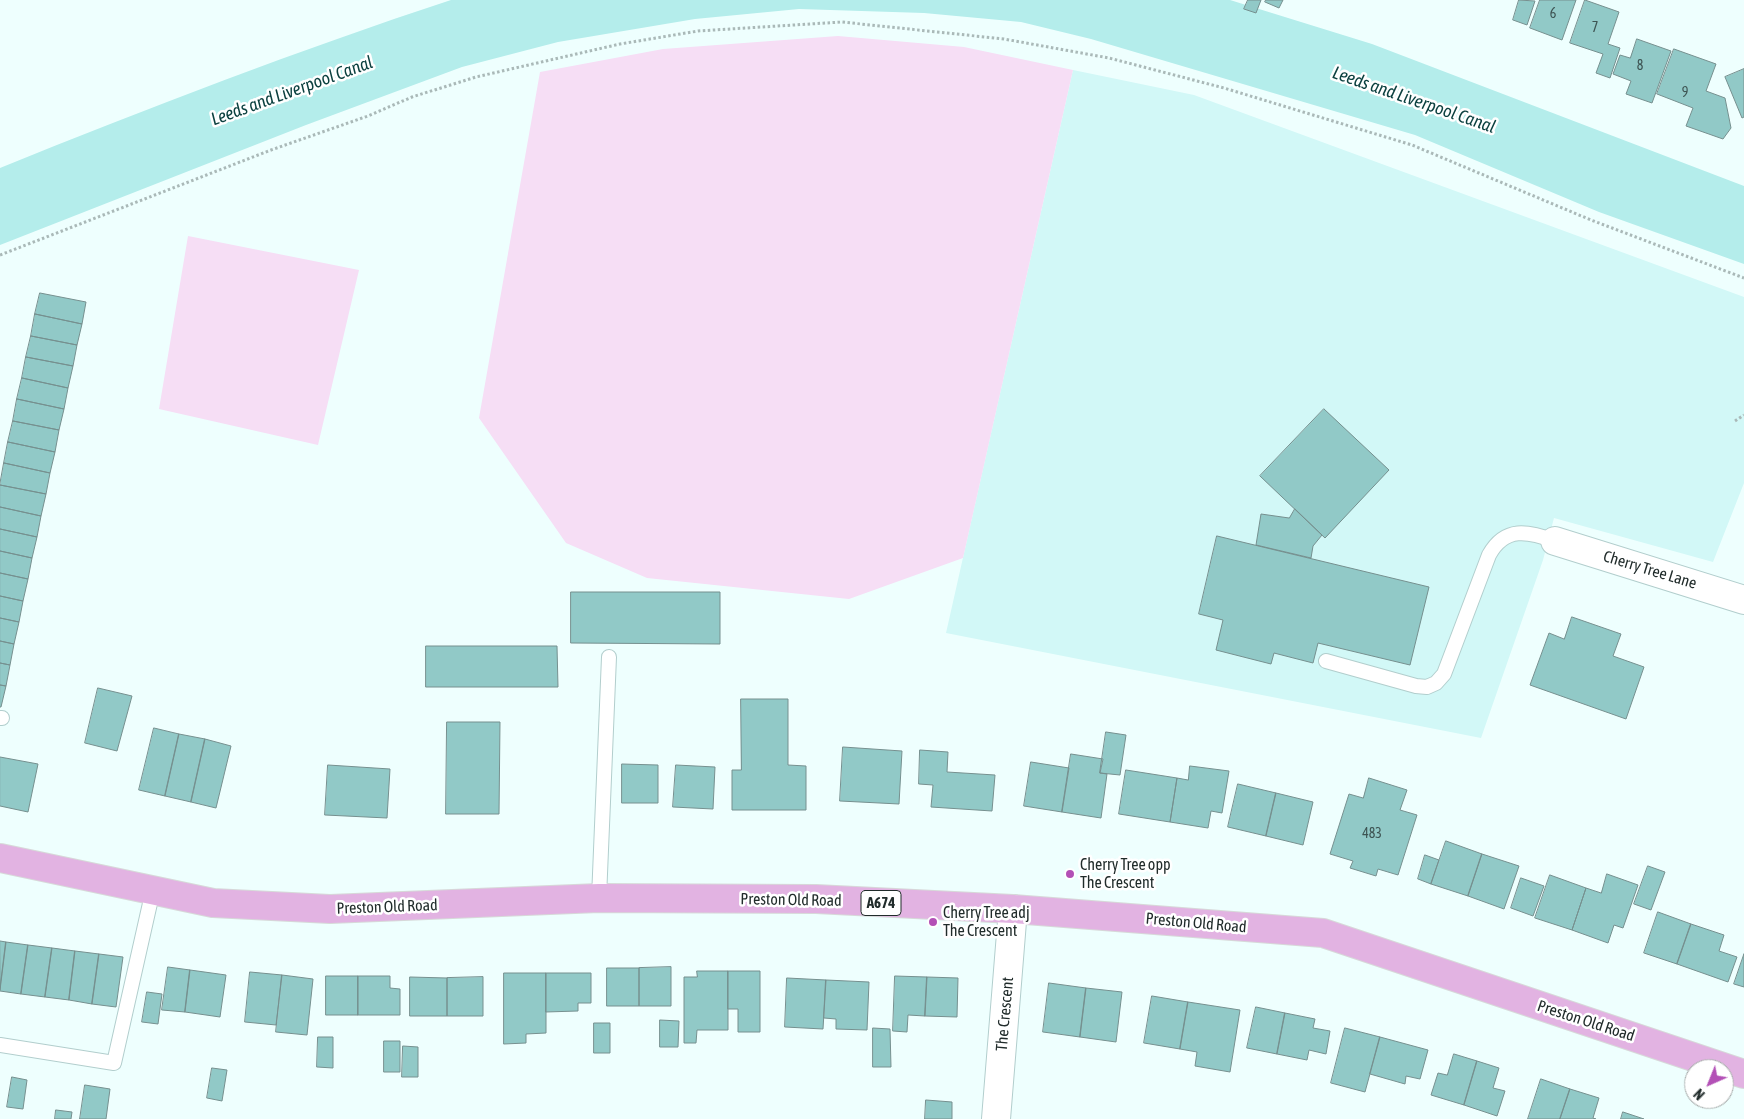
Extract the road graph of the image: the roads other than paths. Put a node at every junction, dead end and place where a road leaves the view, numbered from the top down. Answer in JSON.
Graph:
{"nodes":[{"id":1,"x":1555,"y":541,"type":"joint"},
{"id":2,"x":1744,"y":600,"type":"edge"},
{"id":3,"x":609,"y":657,"type":"dead end"},
{"id":4,"x":1326,"y":661,"type":"dead end"},
{"id":5,"x":0,"y":858,"type":"edge"},
{"id":6,"x":153,"y":890,"type":"junction"},
{"id":7,"x":599,"y":898,"type":"junction"},
{"id":8,"x":1013,"y":909,"type":"junction"},
{"id":9,"x":0,"y":1045,"type":"edge"},
{"id":10,"x":1744,"y":1074,"type":"edge"},
{"id":11,"x":996,"y":1119,"type":"edge"}],
"edges":[{"from":1,"to":2,"type":"street","name":"Cherry Tree Lane"},
{"from":1,"to":4,"type":"lane"},
{"from":3,"to":7,"type":"lane"},
{"from":5,"to":6,"type":"main road","name":"Preston Old Road","number":"A674"},
{"from":6,"to":7,"type":"main road","name":"Preston Old Road","number":"A674"},
{"from":6,"to":9,"type":"lane"},
{"from":7,"to":8,"type":"main road","name":"Preston Old Road","number":"A674"},
{"from":8,"to":10,"type":"main road","name":"Preston Old Road","number":"A674"},
{"from":8,"to":11,"type":"street","name":"The Crescent"}]}
